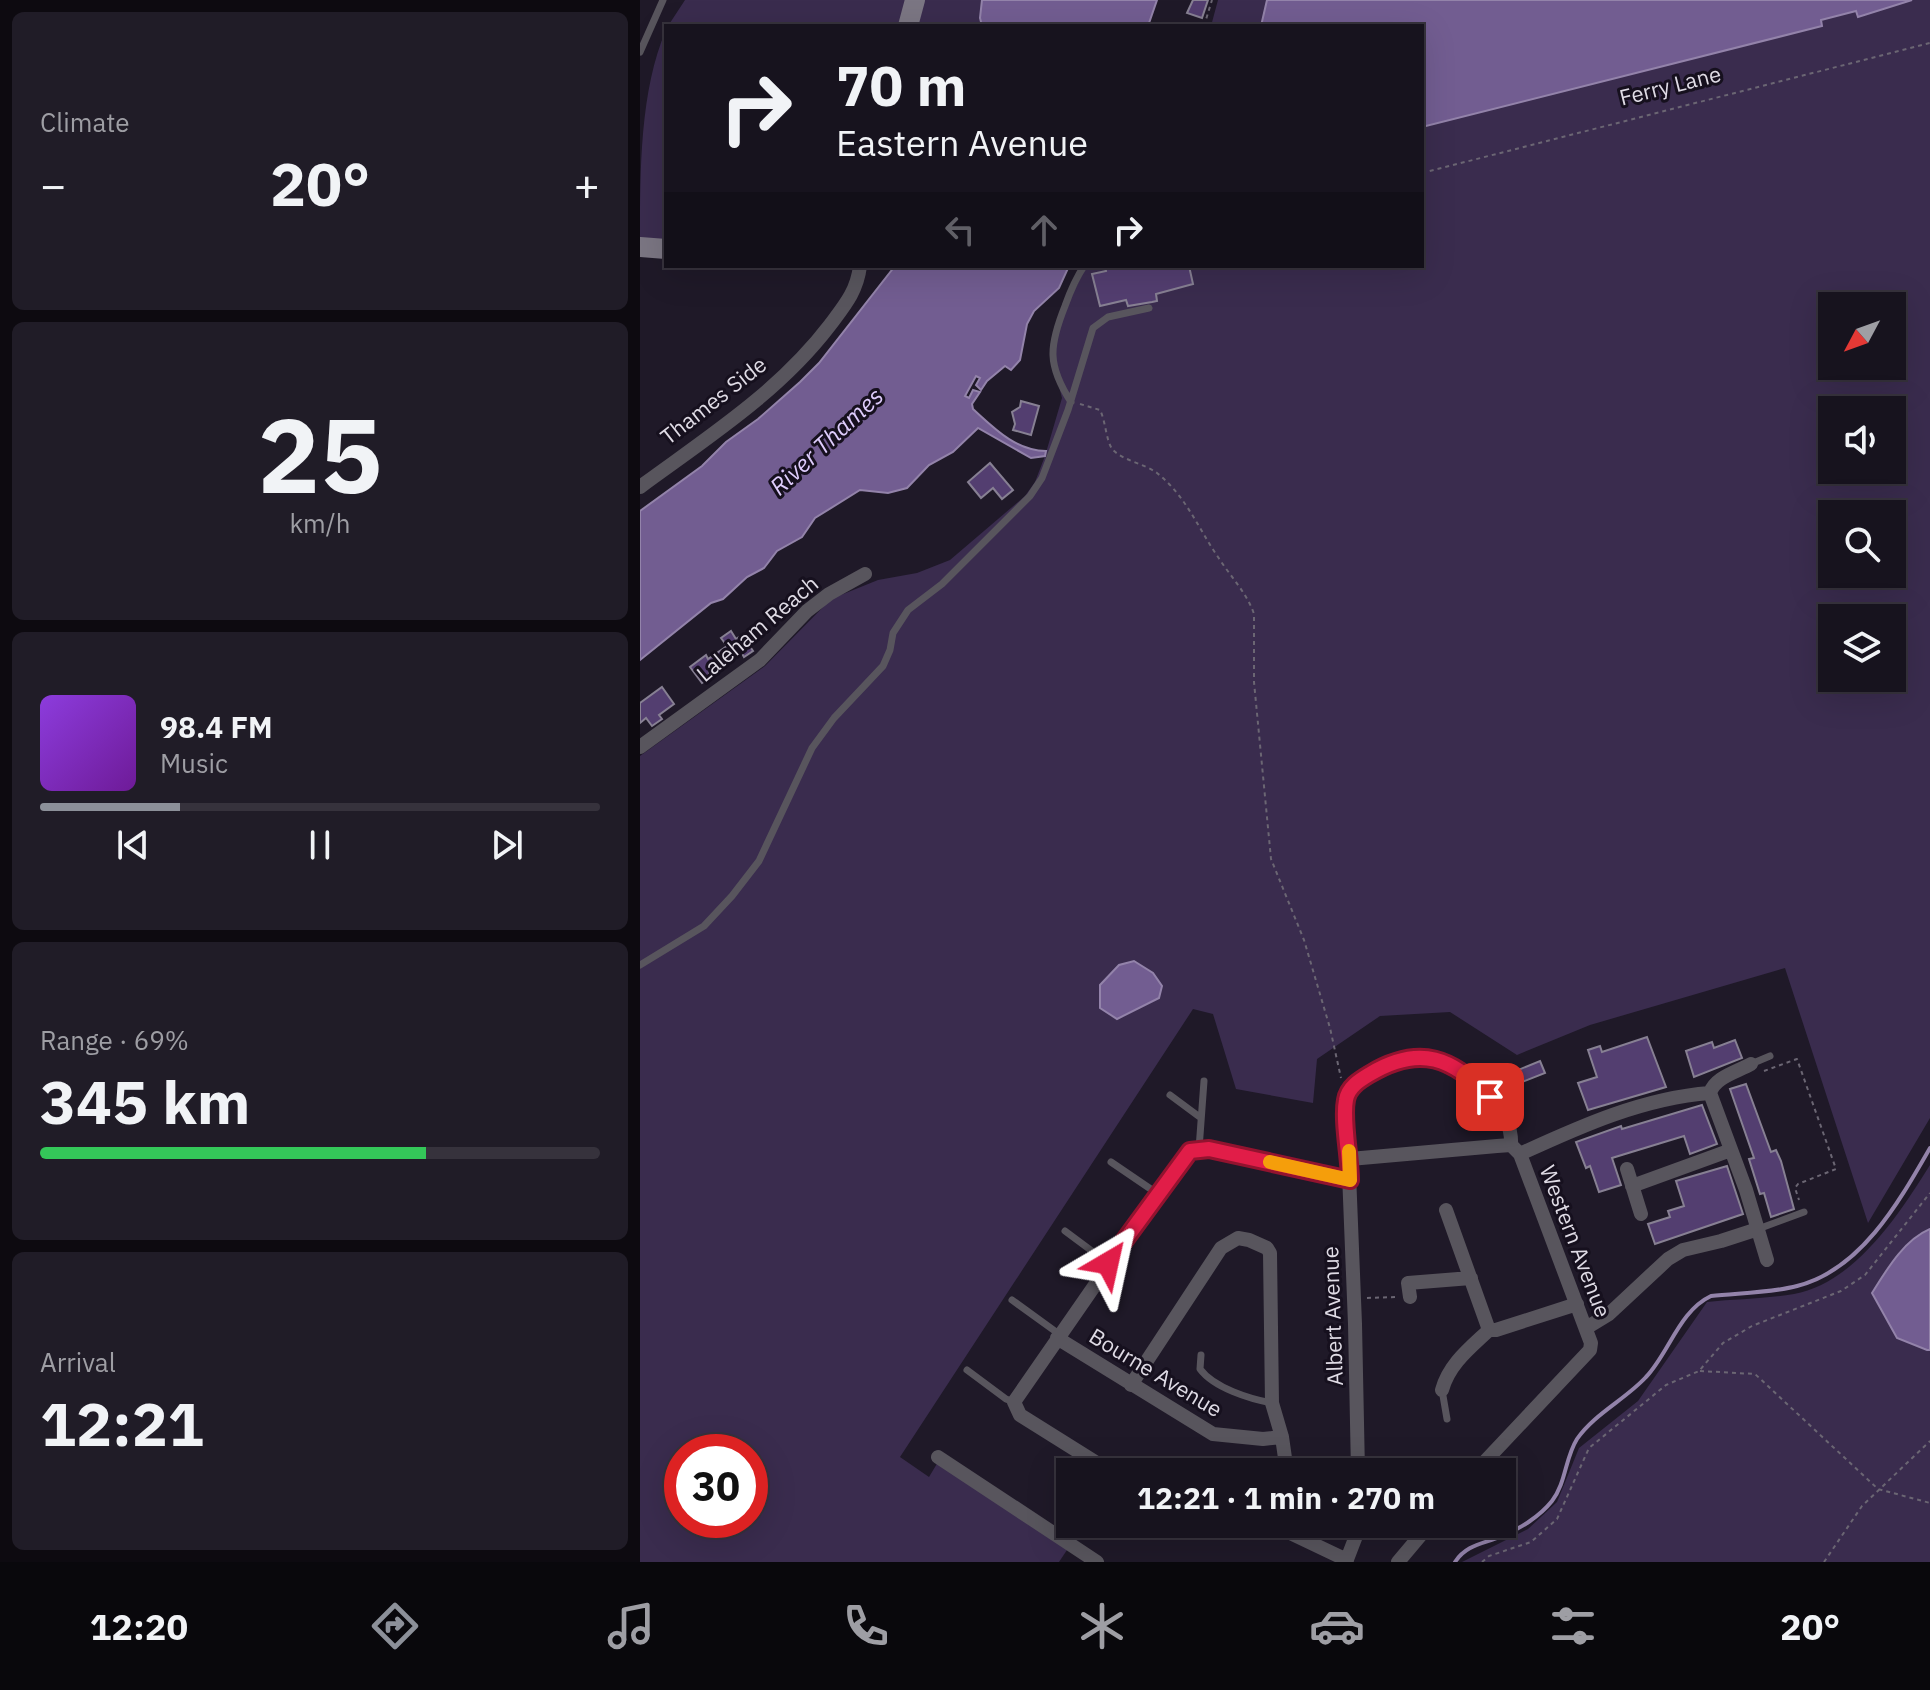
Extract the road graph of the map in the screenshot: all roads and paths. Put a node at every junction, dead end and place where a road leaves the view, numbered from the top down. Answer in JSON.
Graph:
{"nodes":[{"id":1,"x":663,"y":0,"type":"edge"},
{"id":2,"x":915,"y":0,"type":"edge"},
{"id":3,"x":1212,"y":0,"type":"edge"},
{"id":4,"x":909,"y":24,"type":"edge"},
{"id":5,"x":1205,"y":24,"type":"edge"},
{"id":6,"x":1930,"y":43,"type":"edge"},
{"id":7,"x":640,"y":52,"type":"edge"},
{"id":8,"x":1424,"y":172,"type":"edge"},
{"id":9,"x":640,"y":247,"type":"edge"},
{"id":10,"x":664,"y":249,"type":"edge"},
{"id":11,"x":860,"y":268,"type":"edge"},
{"id":12,"x":1083,"y":268,"type":"edge"},
{"id":13,"x":1149,"y":308,"type":"dead end"},
{"id":14,"x":1071,"y":402,"type":"junction"},
{"id":15,"x":640,"y":487,"type":"edge"},
{"id":16,"x":865,"y":574,"type":"dead end"},
{"id":17,"x":640,"y":747,"type":"edge"},
{"id":18,"x":640,"y":965,"type":"edge"},
{"id":19,"x":1770,"y":1056,"type":"dead end"},
{"id":20,"x":1750,"y":1065,"type":"junction"},
{"id":21,"x":1204,"y":1081,"type":"dead end"},
{"id":22,"x":1710,"y":1093,"type":"junction"},
{"id":23,"x":1170,"y":1095,"type":"dead end"},
{"id":24,"x":1346,"y":1098,"type":"junction"},
{"id":25,"x":1201,"y":1118,"type":"junction"},
{"id":26,"x":1199,"y":1149,"type":"junction"},
{"id":27,"x":1516,"y":1150,"type":"junction"},
{"id":28,"x":1731,"y":1150,"type":"junction"},
{"id":29,"x":1350,"y":1159,"type":"junction"},
{"id":30,"x":1111,"y":1162,"type":"dead end"},
{"id":31,"x":1627,"y":1169,"type":"dead end"},
{"id":32,"x":1350,"y":1180,"type":"junction"},
{"id":33,"x":1632,"y":1186,"type":"junction"},
{"id":34,"x":1930,"y":1193,"type":"edge"},
{"id":35,"x":1158,"y":1194,"type":"junction"},
{"id":36,"x":1446,"y":1210,"type":"dead end"},
{"id":37,"x":1804,"y":1212,"type":"joint"},
{"id":38,"x":1641,"y":1214,"type":"dead end"},
{"id":39,"x":1758,"y":1229,"type":"junction"},
{"id":40,"x":1065,"y":1231,"type":"dead end"},
{"id":41,"x":1767,"y":1260,"type":"dead end"},
{"id":42,"x":1108,"y":1263,"type":"junction"},
{"id":43,"x":1471,"y":1278,"type":"junction"},
{"id":44,"x":1410,"y":1297,"type":"joint"},
{"id":45,"x":1354,"y":1298,"type":"junction"},
{"id":46,"x":1012,"y":1300,"type":"dead end"},
{"id":47,"x":1577,"y":1304,"type":"junction"},
{"id":48,"x":1586,"y":1328,"type":"junction"},
{"id":49,"x":1489,"y":1330,"type":"junction"},
{"id":50,"x":1058,"y":1336,"type":"junction"},
{"id":51,"x":1201,"y":1355,"type":"dead end"},
{"id":52,"x":967,"y":1370,"type":"dead end"},
{"id":53,"x":1699,"y":1371,"type":"junction"},
{"id":54,"x":1131,"y":1385,"type":"junction"},
{"id":55,"x":1442,"y":1390,"type":"joint"},
{"id":56,"x":1014,"y":1402,"type":"junction"},
{"id":57,"x":1272,"y":1403,"type":"junction"},
{"id":58,"x":1447,"y":1419,"type":"dead end"},
{"id":59,"x":1282,"y":1437,"type":"junction"},
{"id":60,"x":1930,"y":1441,"type":"edge"},
{"id":61,"x":938,"y":1457,"type":"dead end"},
{"id":62,"x":1089,"y":1458,"type":"edge"},
{"id":63,"x":1285,"y":1458,"type":"edge"},
{"id":64,"x":1358,"y":1458,"type":"edge"},
{"id":65,"x":1488,"y":1458,"type":"edge"},
{"id":66,"x":1878,"y":1489,"type":"junction"},
{"id":67,"x":1930,"y":1503,"type":"edge"},
{"id":68,"x":1306,"y":1538,"type":"edge"},
{"id":69,"x":1355,"y":1538,"type":"edge"},
{"id":70,"x":1418,"y":1538,"type":"edge"},
{"id":71,"x":1347,"y":1561,"type":"edge"},
{"id":72,"x":1097,"y":1562,"type":"edge"},
{"id":73,"x":1398,"y":1562,"type":"edge"},
{"id":74,"x":1482,"y":1562,"type":"edge"},
{"id":75,"x":1824,"y":1562,"type":"edge"}],
"edges":[{"from":1,"to":7,"type":"lane"},
{"from":2,"to":4,"type":"street"},
{"from":3,"to":5,"type":"path"},
{"from":6,"to":8,"type":"path","name":"Ferry Lane"},
{"from":9,"to":10,"type":"street"},
{"from":11,"to":15,"type":"street","name":"Thames Side"},
{"from":12,"to":14,"type":"lane"},
{"from":13,"to":14,"type":"lane"},
{"from":14,"to":18,"type":"lane"},
{"from":14,"to":24,"type":"path"},
{"from":16,"to":17,"type":"street","name":"Laleham Reach"},
{"from":19,"to":20,"type":"lane"},
{"from":20,"to":22,"type":"street"},
{"from":20,"to":37,"type":"path"},
{"from":21,"to":25,"type":"lane"},
{"from":22,"to":27,"type":"street"},
{"from":22,"to":28,"type":"street"},
{"from":23,"to":25,"type":"lane"},
{"from":24,"to":27,"type":"street","name":"Western Avenue"},
{"from":24,"to":29,"type":"street","name":"Albert Avenue"},
{"from":25,"to":26,"type":"lane"},
{"from":26,"to":32,"type":"street"},
{"from":26,"to":35,"type":"street"},
{"from":27,"to":29,"type":"street"},
{"from":27,"to":47,"type":"street","name":"Western Avenue"},
{"from":28,"to":33,"type":"street"},
{"from":28,"to":39,"type":"street"},
{"from":29,"to":32,"type":"street","name":"Albert Avenue"},
{"from":30,"to":35,"type":"lane"},
{"from":31,"to":33,"type":"street"},
{"from":32,"to":45,"type":"street","name":"Albert Avenue"},
{"from":33,"to":38,"type":"street"},
{"from":34,"to":53,"type":"path"},
{"from":35,"to":42,"type":"street"},
{"from":36,"to":43,"type":"street"},
{"from":37,"to":39,"type":"lane"},
{"from":39,"to":41,"type":"street"},
{"from":39,"to":48,"type":"street"},
{"from":40,"to":42,"type":"lane"},
{"from":42,"to":50,"type":"street"},
{"from":43,"to":44,"type":"street"},
{"from":43,"to":49,"type":"street"},
{"from":44,"to":45,"type":"path"},
{"from":45,"to":64,"type":"street","name":"Albert Avenue"},
{"from":46,"to":50,"type":"lane"},
{"from":47,"to":48,"type":"street","name":"Western Avenue"},
{"from":47,"to":49,"type":"street"},
{"from":48,"to":65,"type":"street","name":"Western Avenue"},
{"from":49,"to":55,"type":"street"},
{"from":50,"to":54,"type":"street","name":"Bourne Avenue"},
{"from":50,"to":56,"type":"street"},
{"from":51,"to":57,"type":"lane"},
{"from":52,"to":56,"type":"lane"},
{"from":53,"to":66,"type":"path"},
{"from":53,"to":74,"type":"path"},
{"from":54,"to":57,"type":"street"},
{"from":54,"to":59,"type":"street","name":"Bourne Avenue"},
{"from":55,"to":58,"type":"lane"},
{"from":56,"to":62,"type":"street"},
{"from":57,"to":59,"type":"street"},
{"from":59,"to":63,"type":"street"},
{"from":60,"to":66,"type":"path"},
{"from":61,"to":72,"type":"street"},
{"from":66,"to":67,"type":"path"},
{"from":66,"to":75,"type":"path"},
{"from":68,"to":71,"type":"street"},
{"from":69,"to":71,"type":"street"},
{"from":70,"to":73,"type":"street"}]}
